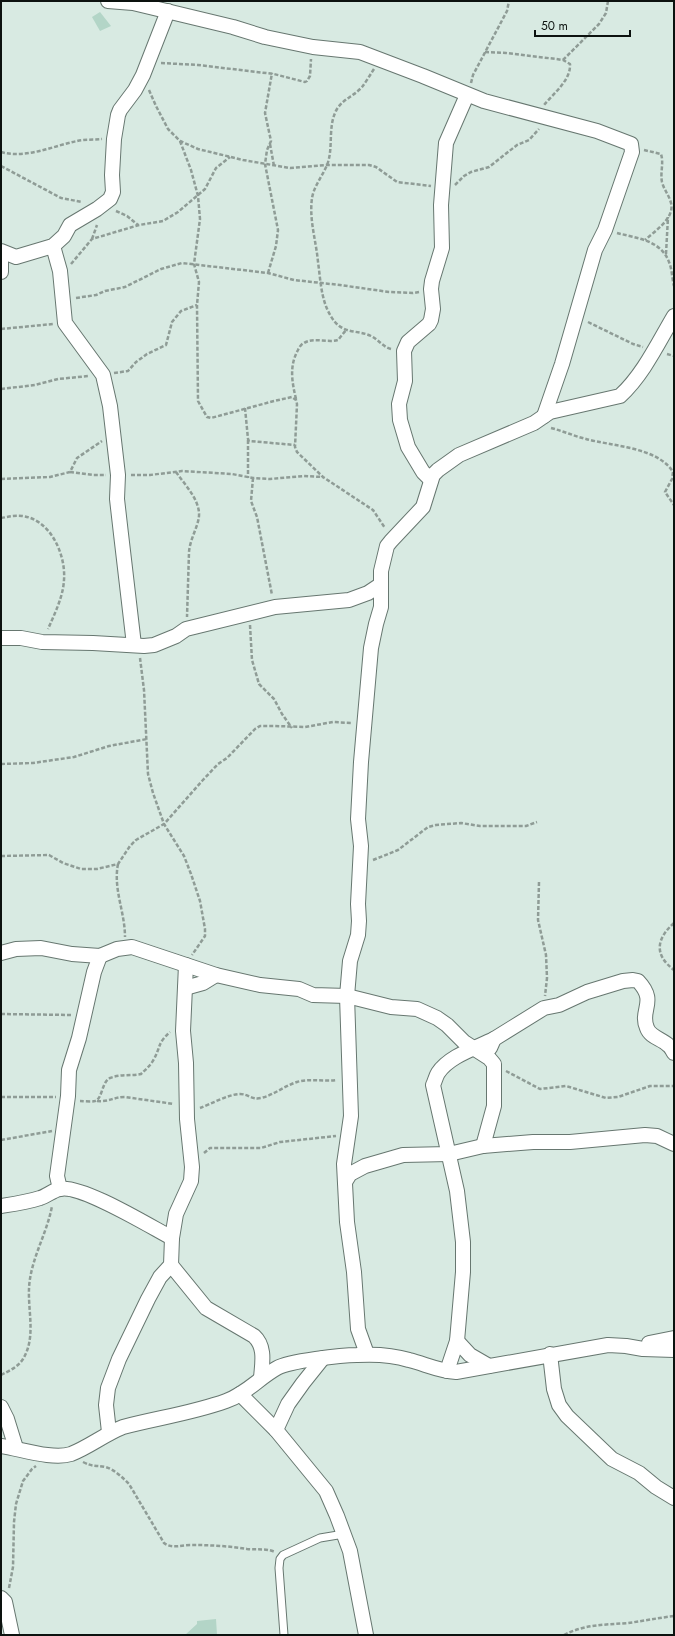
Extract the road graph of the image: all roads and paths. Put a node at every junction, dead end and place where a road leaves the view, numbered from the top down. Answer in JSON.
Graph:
{"nodes":[{"id":1,"x":108,"y":1,"type":"edge"},
{"id":2,"x":509,"y":1,"type":"edge"},
{"id":3,"x":608,"y":1,"type":"edge"},
{"id":4,"x":168,"y":11,"type":"junction"},
{"id":5,"x":313,"y":46,"type":"junction"},
{"id":6,"x":485,"y":52,"type":"junction"},
{"id":7,"x":380,"y":59,"type":"junction"},
{"id":8,"x":563,"y":60,"type":"junction"},
{"id":9,"x":149,"y":61,"type":"junction"},
{"id":10,"x":272,"y":74,"type":"junction"},
{"id":11,"x":143,"y":75,"type":"junction"},
{"id":12,"x":467,"y":95,"type":"junction"},
{"id":13,"x":542,"y":117,"type":"junction"},
{"id":14,"x":114,"y":139,"type":"junction"},
{"id":15,"x":180,"y":142,"type":"junction"},
{"id":16,"x":270,"y":142,"type":"junction"},
{"id":17,"x":631,"y":144,"type":"junction"},
{"id":18,"x":1,"y":152,"type":"edge"},
{"id":19,"x":230,"y":157,"type":"junction"},
{"id":20,"x":265,"y":164,"type":"junction"},
{"id":21,"x":327,"y":165,"type":"junction"},
{"id":22,"x":1,"y":166,"type":"edge"},
{"id":23,"x":274,"y":166,"type":"junction"},
{"id":24,"x":443,"y":186,"type":"junction"},
{"id":25,"x":198,"y":196,"type":"junction"},
{"id":26,"x":441,"y":205,"type":"junction"},
{"id":27,"x":108,"y":208,"type":"junction"},
{"id":28,"x":673,"y":211,"type":"edge"},
{"id":29,"x":668,"y":216,"type":"junction"},
{"id":30,"x":139,"y":225,"type":"junction"},
{"id":31,"x":605,"y":230,"type":"junction"},
{"id":32,"x":645,"y":240,"type":"junction"},
{"id":33,"x":53,"y":246,"type":"junction"},
{"id":34,"x":1,"y":251,"type":"edge"},
{"id":35,"x":666,"y":254,"type":"junction"},
{"id":36,"x":1,"y":257,"type":"edge"},
{"id":37,"x":194,"y":264,"type":"junction"},
{"id":38,"x":1,"y":272,"type":"edge"},
{"id":39,"x":268,"y":273,"type":"junction"},
{"id":40,"x":60,"y":277,"type":"junction"},
{"id":41,"x":319,"y":282,"type":"junction"},
{"id":42,"x":674,"y":286,"type":"edge"},
{"id":43,"x":430,"y":289,"type":"junction"},
{"id":44,"x":63,"y":301,"type":"junction"},
{"id":45,"x":197,"y":305,"type":"junction"},
{"id":46,"x":674,"y":316,"type":"edge"},
{"id":47,"x":576,"y":317,"type":"junction"},
{"id":48,"x":65,"y":323,"type":"junction"},
{"id":49,"x":1,"y":329,"type":"edge"},
{"id":50,"x":346,"y":330,"type":"junction"},
{"id":51,"x":654,"y":349,"type":"junction"},
{"id":52,"x":404,"y":351,"type":"junction"},
{"id":53,"x":102,"y":375,"type":"junction"},
{"id":54,"x":1,"y":389,"type":"edge"},
{"id":55,"x":296,"y":400,"type":"junction"},
{"id":56,"x":245,"y":408,"type":"junction"},
{"id":57,"x":539,"y":419,"type":"junction"},
{"id":58,"x":113,"y":435,"type":"junction"},
{"id":59,"x":248,"y":440,"type":"junction"},
{"id":60,"x":295,"y":444,"type":"junction"},
{"id":61,"x":674,"y":468,"type":"edge"},
{"id":62,"x":70,"y":472,"type":"junction"},
{"id":63,"x":176,"y":472,"type":"junction"},
{"id":64,"x":673,"y":472,"type":"junction"},
{"id":65,"x":118,"y":475,"type":"junction"},
{"id":66,"x":323,"y":477,"type":"junction"},
{"id":67,"x":248,"y":478,"type":"junction"},
{"id":68,"x":253,"y":478,"type":"junction"},
{"id":69,"x":1,"y":479,"type":"edge"},
{"id":70,"x":431,"y":480,"type":"junction"},
{"id":71,"x":674,"y":505,"type":"edge"},
{"id":72,"x":1,"y":518,"type":"edge"},
{"id":73,"x":391,"y":540,"type":"junction"},
{"id":74,"x":380,"y":585,"type":"junction"},
{"id":75,"x":275,"y":607,"type":"junction"},
{"id":76,"x":252,"y":613,"type":"junction"},
{"id":77,"x":186,"y":629,"type":"junction"},
{"id":78,"x":1,"y":638,"type":"edge"},
{"id":79,"x":42,"y":642,"type":"junction"},
{"id":80,"x":134,"y":645,"type":"junction"},
{"id":81,"x":365,"y":724,"type":"junction"},
{"id":82,"x":292,"y":728,"type":"junction"},
{"id":83,"x":147,"y":739,"type":"junction"},
{"id":84,"x":1,"y":764,"type":"edge"},
{"id":85,"x":537,"y":822,"type":"dead end"},
{"id":86,"x":164,"y":824,"type":"junction"},
{"id":87,"x":1,"y":856,"type":"edge"},
{"id":88,"x":361,"y":863,"type":"junction"},
{"id":89,"x":118,"y":864,"type":"junction"},
{"id":90,"x":539,"y":882,"type":"dead end"},
{"id":91,"x":674,"y":923,"type":"edge"},
{"id":92,"x":125,"y":947,"type":"junction"},
{"id":93,"x":1,"y":953,"type":"edge"},
{"id":94,"x":100,"y":956,"type":"junction"},
{"id":95,"x":186,"y":965,"type":"junction"},
{"id":96,"x":674,"y":970,"type":"edge"},
{"id":97,"x":216,"y":975,"type":"junction"},
{"id":98,"x":185,"y":988,"type":"junction"},
{"id":99,"x":347,"y":996,"type":"junction"},
{"id":100,"x":544,"y":1008,"type":"junction"},
{"id":101,"x":1,"y":1014,"type":"edge"},
{"id":102,"x":84,"y":1015,"type":"junction"},
{"id":103,"x":184,"y":1020,"type":"junction"},
{"id":104,"x":494,"y":1039,"type":"junction"},
{"id":105,"x":473,"y":1048,"type":"junction"},
{"id":106,"x":674,"y":1053,"type":"edge"},
{"id":107,"x":491,"y":1061,"type":"junction"},
{"id":108,"x":349,"y":1078,"type":"junction"},
{"id":109,"x":674,"y":1086,"type":"edge"},
{"id":110,"x":1,"y":1097,"type":"edge"},
{"id":111,"x":68,"y":1099,"type":"junction"},
{"id":112,"x":96,"y":1101,"type":"junction"},
{"id":113,"x":186,"y":1109,"type":"junction"},
{"id":114,"x":63,"y":1130,"type":"junction"},
{"id":115,"x":348,"y":1137,"type":"junction"},
{"id":116,"x":1,"y":1140,"type":"edge"},
{"id":117,"x":674,"y":1144,"type":"edge"},
{"id":118,"x":483,"y":1146,"type":"junction"},
{"id":119,"x":449,"y":1154,"type":"junction"},
{"id":120,"x":192,"y":1164,"type":"junction"},
{"id":121,"x":345,"y":1182,"type":"junction"},
{"id":122,"x":57,"y":1190,"type":"junction"},
{"id":123,"x":1,"y":1206,"type":"edge"},
{"id":124,"x":172,"y":1238,"type":"junction"},
{"id":125,"x":171,"y":1265,"type":"junction"},
{"id":126,"x":358,"y":1329,"type":"junction"},
{"id":127,"x":674,"y":1338,"type":"edge"},
{"id":128,"x":457,"y":1341,"type":"junction"},
{"id":129,"x":626,"y":1346,"type":"junction"},
{"id":130,"x":674,"y":1350,"type":"edge"},
{"id":131,"x":367,"y":1354,"type":"junction"},
{"id":132,"x":550,"y":1354,"type":"junction"},
{"id":133,"x":346,"y":1355,"type":"junction"},
{"id":134,"x":323,"y":1358,"type":"junction"},
{"id":135,"x":490,"y":1366,"type":"junction"},
{"id":136,"x":447,"y":1371,"type":"junction"},
{"id":137,"x":1,"y":1375,"type":"edge"},
{"id":138,"x":262,"y":1378,"type":"junction"},
{"id":139,"x":240,"y":1394,"type":"junction"},
{"id":140,"x":1,"y":1407,"type":"edge"},
{"id":141,"x":276,"y":1430,"type":"junction"},
{"id":142,"x":109,"y":1432,"type":"junction"},
{"id":143,"x":1,"y":1446,"type":"edge"},
{"id":144,"x":16,"y":1448,"type":"junction"},
{"id":145,"x":69,"y":1454,"type":"junction"},
{"id":146,"x":52,"y":1455,"type":"junction"},
{"id":147,"x":674,"y":1498,"type":"edge"},
{"id":148,"x":344,"y":1534,"type":"junction"},
{"id":149,"x":283,"y":1555,"type":"junction"},
{"id":150,"x":3,"y":1600,"type":"edge"},
{"id":151,"x":674,"y":1616,"type":"edge"},
{"id":152,"x":12,"y":1635,"type":"edge"},
{"id":153,"x":284,"y":1635,"type":"edge"},
{"id":154,"x":366,"y":1635,"type":"edge"},
{"id":155,"x":564,"y":1635,"type":"edge"}],
"edges":[{"from":1,"to":4,"type":"street"},
{"from":2,"to":6,"type":"path"},
{"from":3,"to":8,"type":"path"},
{"from":4,"to":5,"type":"street"},
{"from":4,"to":9,"type":"street"},
{"from":5,"to":7,"type":"street"},
{"from":5,"to":10,"type":"path"},
{"from":6,"to":8,"type":"path"},
{"from":6,"to":12,"type":"path"},
{"from":7,"to":12,"type":"street"},
{"from":7,"to":21,"type":"path"},
{"from":8,"to":13,"type":"path"},
{"from":9,"to":10,"type":"path"},
{"from":9,"to":11,"type":"street"},
{"from":10,"to":16,"type":"path"},
{"from":11,"to":14,"type":"street"},
{"from":11,"to":15,"type":"path"},
{"from":12,"to":13,"type":"street"},
{"from":12,"to":24,"type":"street"},
{"from":13,"to":17,"type":"street"},
{"from":13,"to":26,"type":"path"},
{"from":14,"to":18,"type":"path"},
{"from":14,"to":27,"type":"street"},
{"from":15,"to":19,"type":"path"},
{"from":15,"to":25,"type":"path"},
{"from":16,"to":20,"type":"path"},
{"from":16,"to":23,"type":"path"},
{"from":17,"to":28,"type":"path"},
{"from":17,"to":31,"type":"street"},
{"from":19,"to":20,"type":"path"},
{"from":19,"to":25,"type":"path"},
{"from":20,"to":23,"type":"path"},
{"from":20,"to":39,"type":"path"},
{"from":21,"to":23,"type":"path"},
{"from":21,"to":24,"type":"path"},
{"from":21,"to":41,"type":"path"},
{"from":22,"to":27,"type":"path"},
{"from":24,"to":26,"type":"street"},
{"from":25,"to":30,"type":"path"},
{"from":25,"to":37,"type":"path"},
{"from":26,"to":43,"type":"street"},
{"from":27,"to":30,"type":"path"},
{"from":27,"to":33,"type":"street"},
{"from":28,"to":29,"type":"path"},
{"from":29,"to":32,"type":"path"},
{"from":29,"to":35,"type":"path"},
{"from":30,"to":40,"type":"path"},
{"from":31,"to":32,"type":"path"},
{"from":31,"to":47,"type":"street"},
{"from":32,"to":35,"type":"path"},
{"from":33,"to":34,"type":"street"},
{"from":33,"to":40,"type":"street"},
{"from":35,"to":42,"type":"path"},
{"from":36,"to":38,"type":"street"},
{"from":37,"to":39,"type":"path"},
{"from":37,"to":44,"type":"path"},
{"from":37,"to":45,"type":"path"},
{"from":39,"to":41,"type":"path"},
{"from":40,"to":44,"type":"street"},
{"from":41,"to":43,"type":"path"},
{"from":41,"to":50,"type":"path"},
{"from":43,"to":52,"type":"street"},
{"from":44,"to":48,"type":"street"},
{"from":45,"to":53,"type":"path"},
{"from":45,"to":56,"type":"path"},
{"from":46,"to":51,"type":"street"},
{"from":47,"to":51,"type":"path"},
{"from":47,"to":57,"type":"street"},
{"from":48,"to":49,"type":"path"},
{"from":48,"to":53,"type":"street"},
{"from":50,"to":52,"type":"path"},
{"from":50,"to":55,"type":"path"},
{"from":51,"to":57,"type":"street"},
{"from":52,"to":70,"type":"street"},
{"from":53,"to":54,"type":"path"},
{"from":53,"to":58,"type":"street"},
{"from":55,"to":56,"type":"path"},
{"from":55,"to":60,"type":"path"},
{"from":56,"to":59,"type":"path"},
{"from":57,"to":64,"type":"path"},
{"from":57,"to":70,"type":"street"},
{"from":58,"to":62,"type":"path"},
{"from":58,"to":65,"type":"street"},
{"from":59,"to":60,"type":"path"},
{"from":59,"to":67,"type":"path"},
{"from":60,"to":66,"type":"path"},
{"from":61,"to":64,"type":"path"},
{"from":62,"to":65,"type":"path"},
{"from":62,"to":69,"type":"path"},
{"from":63,"to":65,"type":"path"},
{"from":63,"to":67,"type":"path"},
{"from":63,"to":77,"type":"path"},
{"from":64,"to":71,"type":"path"},
{"from":65,"to":80,"type":"street"},
{"from":66,"to":68,"type":"path"},
{"from":66,"to":73,"type":"path"},
{"from":67,"to":68,"type":"path"},
{"from":68,"to":75,"type":"path"},
{"from":70,"to":73,"type":"street"},
{"from":72,"to":79,"type":"path"},
{"from":73,"to":74,"type":"street"},
{"from":74,"to":75,"type":"street"},
{"from":74,"to":81,"type":"street"},
{"from":75,"to":76,"type":"street"},
{"from":76,"to":77,"type":"street"},
{"from":76,"to":82,"type":"path"},
{"from":77,"to":80,"type":"street"},
{"from":78,"to":79,"type":"street"},
{"from":79,"to":80,"type":"street"},
{"from":80,"to":83,"type":"path"},
{"from":81,"to":82,"type":"path"},
{"from":81,"to":88,"type":"street"},
{"from":82,"to":86,"type":"path"},
{"from":83,"to":84,"type":"path"},
{"from":83,"to":86,"type":"path"},
{"from":85,"to":88,"type":"path"},
{"from":86,"to":89,"type":"path"},
{"from":86,"to":95,"type":"path"},
{"from":87,"to":89,"type":"path"},
{"from":88,"to":99,"type":"street"},
{"from":89,"to":92,"type":"path"},
{"from":90,"to":100,"type":"path"},
{"from":91,"to":96,"type":"path"},
{"from":92,"to":94,"type":"street"},
{"from":92,"to":95,"type":"street"},
{"from":93,"to":94,"type":"street"},
{"from":94,"to":102,"type":"street"},
{"from":95,"to":97,"type":"street"},
{"from":95,"to":98,"type":"street"},
{"from":97,"to":98,"type":"street"},
{"from":97,"to":99,"type":"street"},
{"from":98,"to":103,"type":"street"},
{"from":99,"to":105,"type":"street"},
{"from":99,"to":108,"type":"street"},
{"from":100,"to":104,"type":"street"},
{"from":100,"to":106,"type":"street"},
{"from":101,"to":102,"type":"path"},
{"from":102,"to":111,"type":"street"},
{"from":103,"to":112,"type":"path"},
{"from":103,"to":113,"type":"street"},
{"from":104,"to":105,"type":"street"},
{"from":104,"to":107,"type":"street"},
{"from":105,"to":107,"type":"street"},
{"from":105,"to":119,"type":"street"},
{"from":107,"to":109,"type":"path"},
{"from":107,"to":118,"type":"street"},
{"from":108,"to":113,"type":"path"},
{"from":108,"to":115,"type":"street"},
{"from":110,"to":111,"type":"path"},
{"from":111,"to":112,"type":"path"},
{"from":111,"to":114,"type":"street"},
{"from":112,"to":113,"type":"path"},
{"from":113,"to":120,"type":"street"},
{"from":114,"to":116,"type":"path"},
{"from":114,"to":122,"type":"street"},
{"from":115,"to":120,"type":"path"},
{"from":115,"to":121,"type":"street"},
{"from":117,"to":118,"type":"street"},
{"from":118,"to":119,"type":"street"},
{"from":119,"to":121,"type":"street"},
{"from":119,"to":128,"type":"street"},
{"from":120,"to":124,"type":"street"},
{"from":121,"to":126,"type":"street"},
{"from":122,"to":123,"type":"street"},
{"from":122,"to":124,"type":"street"},
{"from":122,"to":137,"type":"path"},
{"from":124,"to":125,"type":"street"},
{"from":125,"to":138,"type":"street"},
{"from":125,"to":142,"type":"street"},
{"from":126,"to":131,"type":"street"},
{"from":126,"to":133,"type":"street"},
{"from":127,"to":129,"type":"street"},
{"from":128,"to":135,"type":"street"},
{"from":128,"to":136,"type":"street"},
{"from":129,"to":130,"type":"street"},
{"from":129,"to":132,"type":"street"},
{"from":131,"to":133,"type":"street"},
{"from":131,"to":136,"type":"street"},
{"from":132,"to":135,"type":"street"},
{"from":132,"to":147,"type":"street"},
{"from":133,"to":134,"type":"street"},
{"from":134,"to":138,"type":"street"},
{"from":134,"to":141,"type":"street"},
{"from":135,"to":136,"type":"street"},
{"from":138,"to":139,"type":"street"},
{"from":139,"to":141,"type":"street"},
{"from":139,"to":142,"type":"street"},
{"from":140,"to":144,"type":"street"},
{"from":141,"to":148,"type":"street"},
{"from":142,"to":145,"type":"street"},
{"from":143,"to":144,"type":"street"},
{"from":144,"to":146,"type":"street"},
{"from":145,"to":146,"type":"street"},
{"from":145,"to":149,"type":"path"},
{"from":146,"to":150,"type":"path"},
{"from":148,"to":149,"type":"lane"},
{"from":148,"to":154,"type":"street"},
{"from":149,"to":153,"type":"lane"},
{"from":150,"to":152,"type":"street"},
{"from":151,"to":155,"type":"path"}]}
